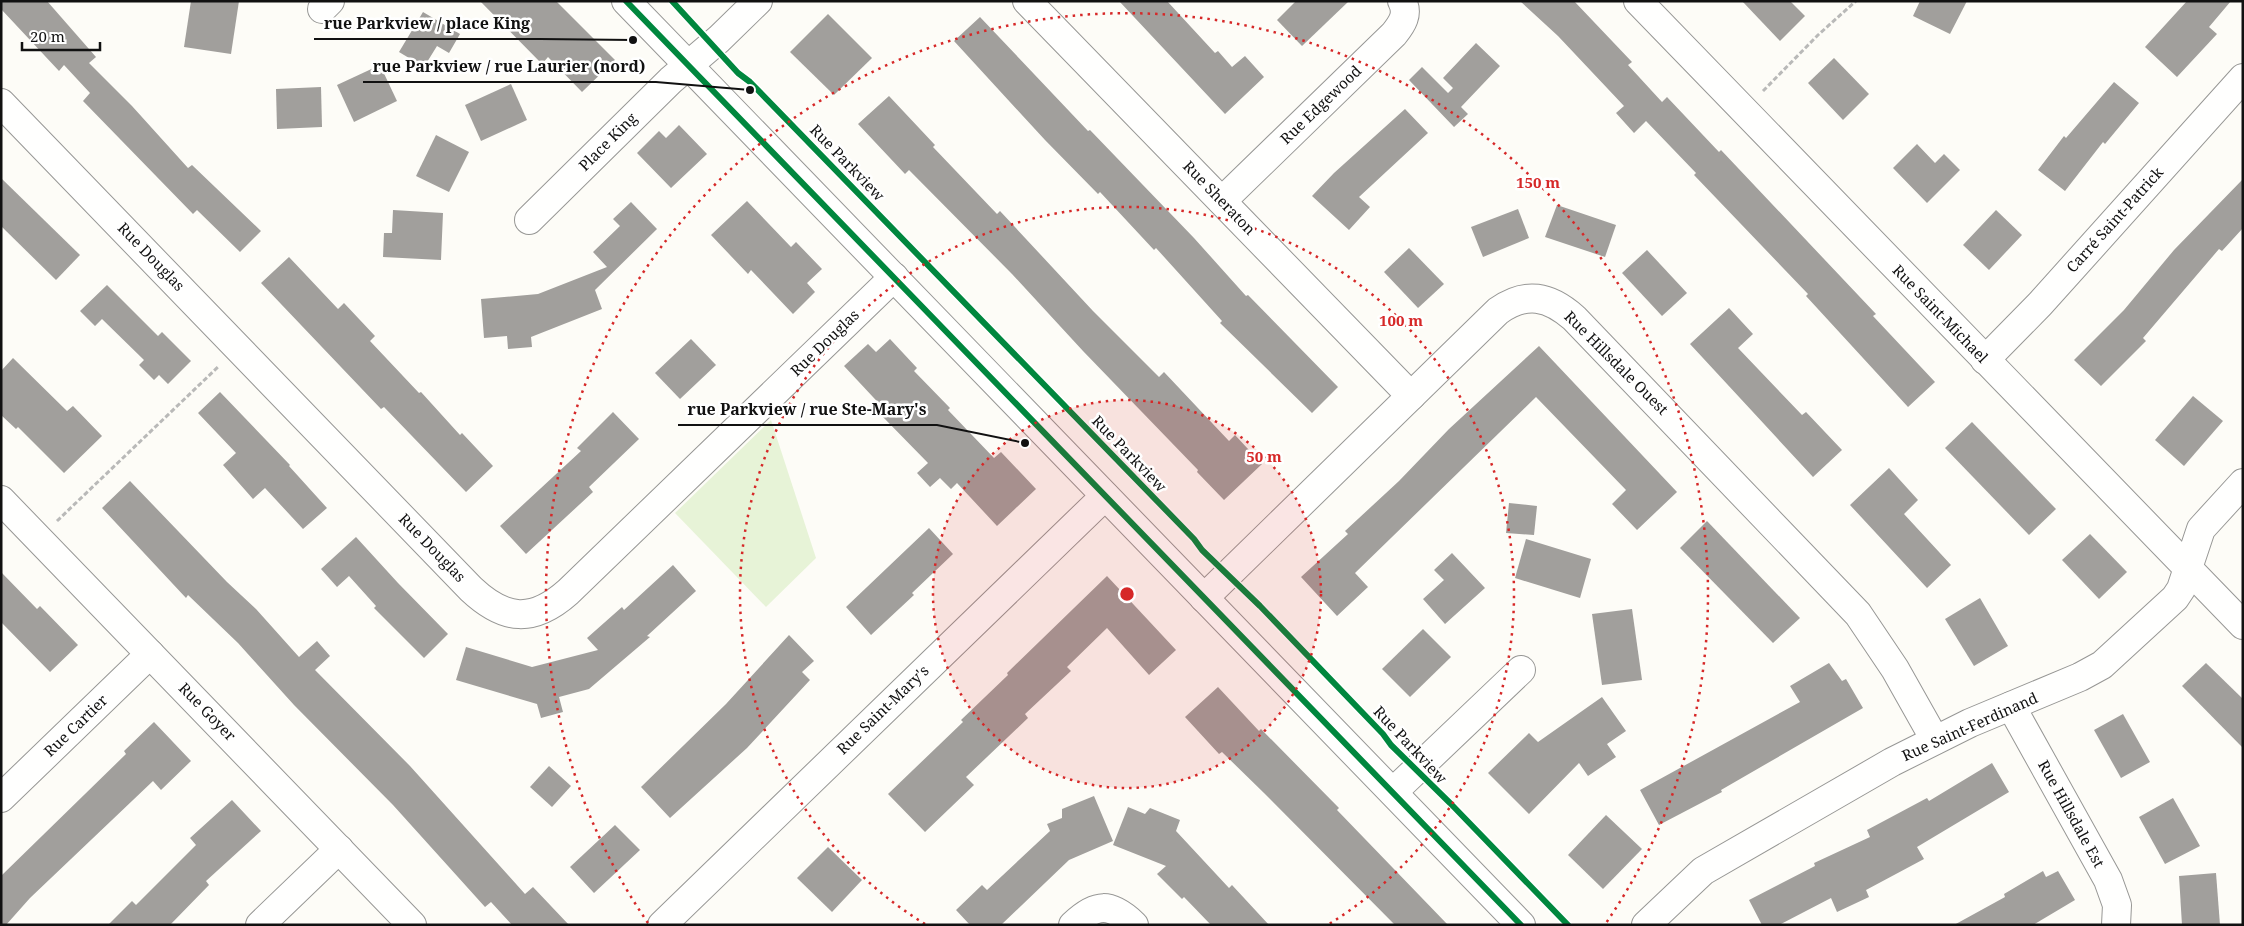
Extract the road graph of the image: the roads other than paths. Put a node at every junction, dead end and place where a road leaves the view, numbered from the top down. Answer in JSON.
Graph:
{"nodes":[{"id":1,"x":626,"y":1,"type":"edge"},
{"id":2,"x":758,"y":1,"type":"edge"},
{"id":3,"x":1027,"y":1,"type":"edge"},
{"id":4,"x":1402,"y":1,"type":"edge"},
{"id":5,"x":1638,"y":1,"type":"edge"},
{"id":6,"x":689,"y":66,"type":"junction"},
{"id":7,"x":2243,"y":78,"type":"edge"},
{"id":8,"x":1,"y":103,"type":"edge"},
{"id":9,"x":1222,"y":201,"type":"junction"},
{"id":10,"x":529,"y":220,"type":"dead end"},
{"id":11,"x":894,"y":277,"type":"junction"},
{"id":12,"x":1986,"y":360,"type":"junction"},
{"id":13,"x":1411,"y":396,"type":"junction"},
{"id":14,"x":2243,"y":482,"type":"edge"},
{"id":15,"x":1104,"y":496,"type":"junction"},
{"id":16,"x":1,"y":500,"type":"edge"},
{"id":17,"x":2187,"y":567,"type":"junction"},
{"id":18,"x":1204,"y":598,"type":"junction"},
{"id":19,"x":2243,"y":625,"type":"edge"},
{"id":20,"x":150,"y":654,"type":"junction"},
{"id":21,"x":1521,"y":670,"type":"dead end"},
{"id":22,"x":2012,"y":706,"type":"junction"},
{"id":23,"x":1934,"y":740,"type":"junction"},
{"id":24,"x":1393,"y":792,"type":"junction"},
{"id":25,"x":1,"y":798,"type":"edge"},
{"id":26,"x":339,"y":849,"type":"junction"},
{"id":27,"x":260,"y":925,"type":"edge"},
{"id":28,"x":412,"y":925,"type":"edge"},
{"id":29,"x":662,"y":925,"type":"edge"},
{"id":30,"x":1073,"y":925,"type":"edge"},
{"id":31,"x":1134,"y":925,"type":"edge"},
{"id":32,"x":1522,"y":925,"type":"edge"},
{"id":33,"x":1646,"y":925,"type":"edge"},
{"id":34,"x":2116,"y":925,"type":"edge"}],
"edges":[{"from":1,"to":6,"type":"street"},
{"from":2,"to":6,"type":"street","name":"Place King"},
{"from":3,"to":9,"type":"street","name":"Rue Sheraton"},
{"from":4,"to":9,"type":"street","name":"Rue Edgewood"},
{"from":5,"to":12,"type":"street","name":"Rue Saint-Michael"},
{"from":6,"to":10,"type":"street","name":"Place King"},
{"from":6,"to":11,"type":"street"},
{"from":7,"to":12,"type":"street","name":"Carré Saint-Patrick"},
{"from":8,"to":11,"type":"street","name":"Rue Douglas"},
{"from":9,"to":13,"type":"street","name":"Rue Sheraton"},
{"from":11,"to":15,"type":"street"},
{"from":12,"to":17,"type":"street","name":"Rue Saint-Michael"},
{"from":13,"to":18,"type":"street","name":"Rue Hillsdale Ouest"},
{"from":13,"to":23,"type":"street","name":"Rue Hillsdale Ouest"},
{"from":14,"to":17,"type":"street","name":"Rue Saint-Ferdinand"},
{"from":15,"to":18,"type":"street"},
{"from":15,"to":29,"type":"street","name":"Rue Saint-Mary's"},
{"from":16,"to":20,"type":"street","name":"Rue Goyer"},
{"from":17,"to":19,"type":"street","name":"Rue Saint-Michael"},
{"from":17,"to":22,"type":"street","name":"Rue Saint-Ferdinand"},
{"from":18,"to":24,"type":"street"},
{"from":20,"to":25,"type":"street","name":"Rue Cartier"},
{"from":20,"to":26,"type":"street","name":"Rue Goyer"},
{"from":21,"to":24,"type":"street"},
{"from":22,"to":23,"type":"street","name":"Rue Saint-Ferdinand"},
{"from":22,"to":34,"type":"street","name":"Rue Hillsdale Est"},
{"from":23,"to":33,"type":"street","name":"Rue Saint-Ferdinand"},
{"from":24,"to":32,"type":"street"},
{"from":26,"to":27,"type":"street"},
{"from":26,"to":28,"type":"street","name":"Rue Goyer"},
{"from":30,"to":31,"type":"street"}]}
